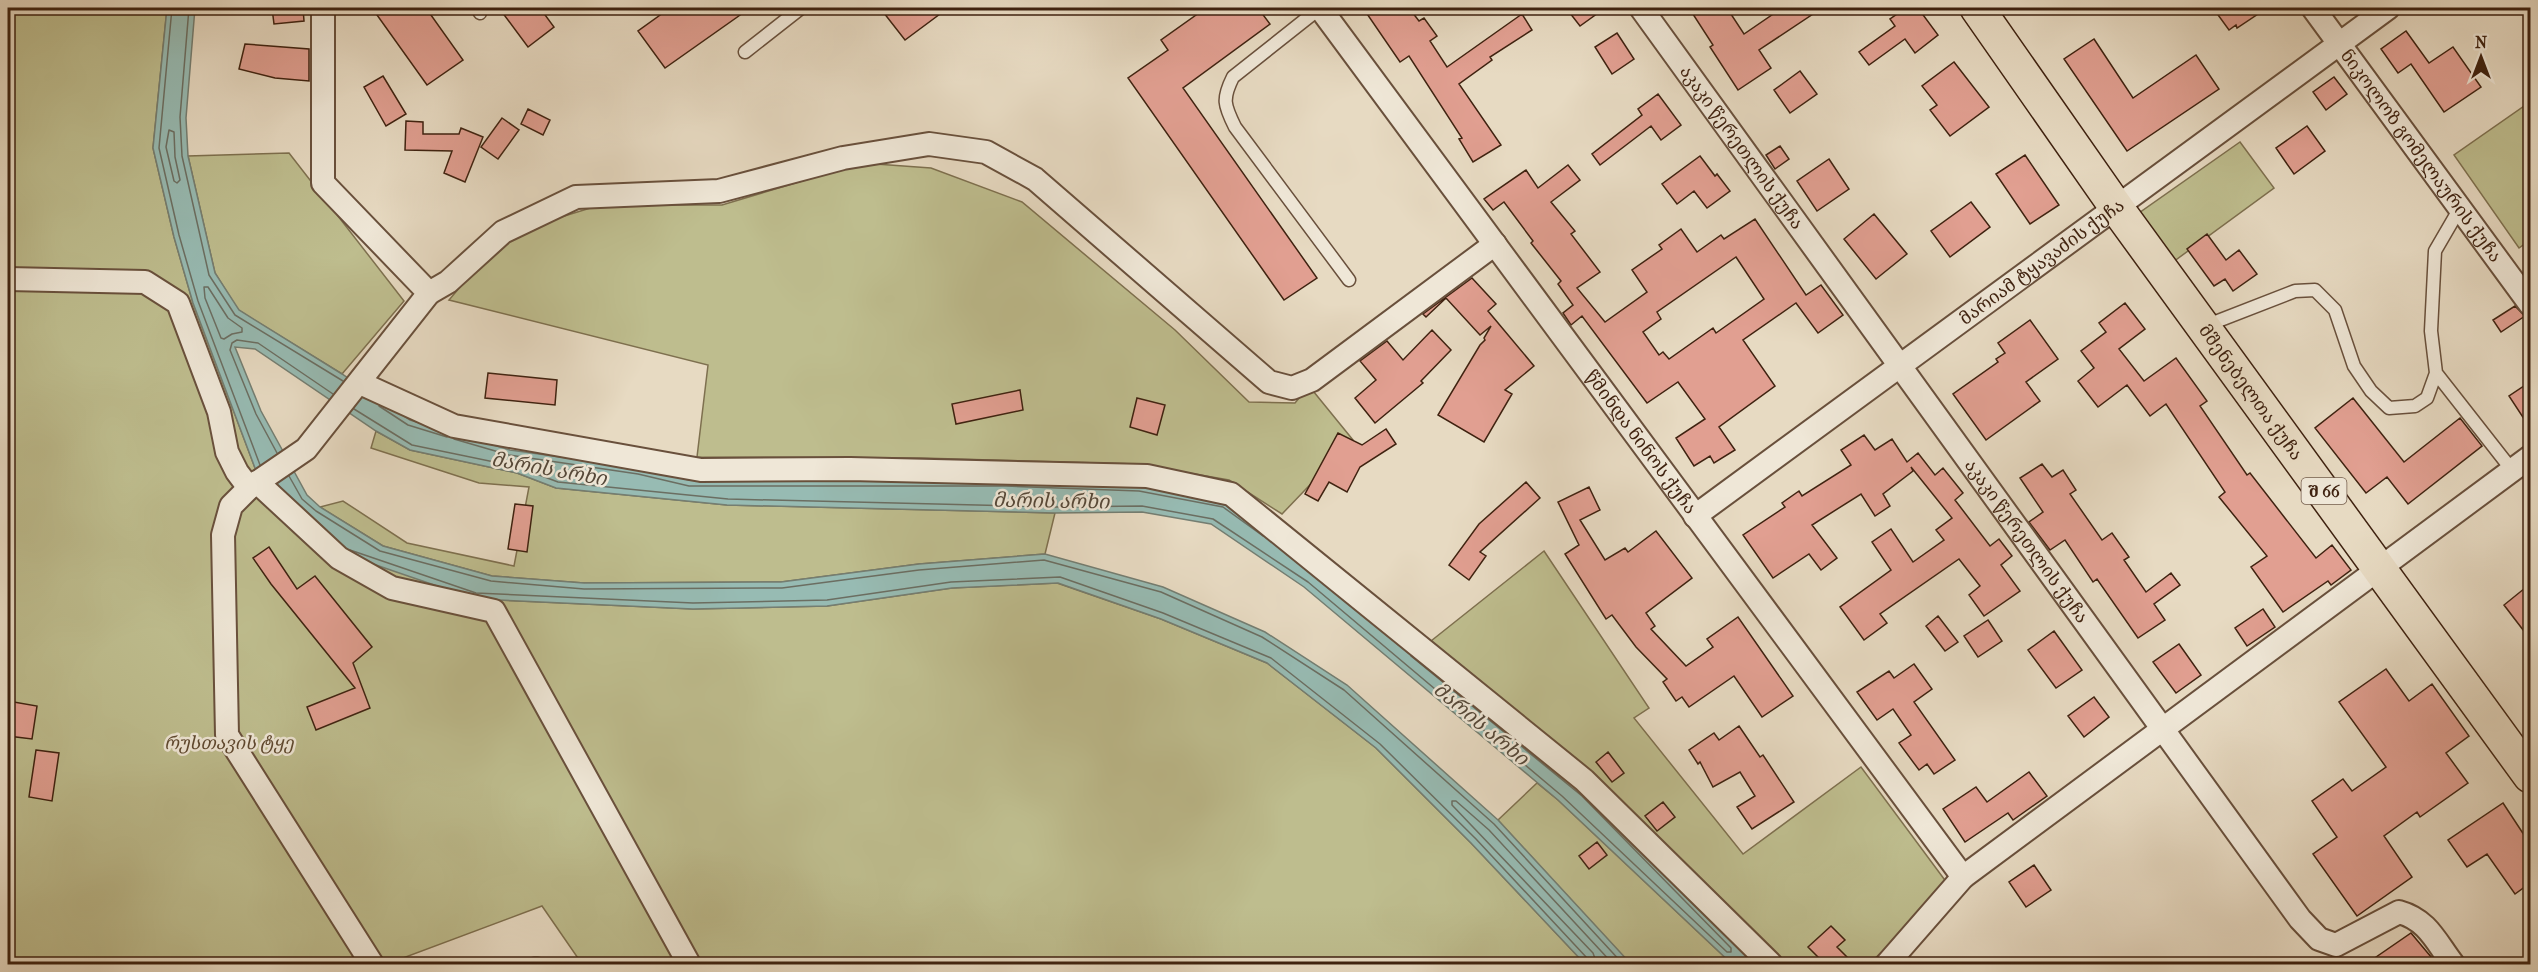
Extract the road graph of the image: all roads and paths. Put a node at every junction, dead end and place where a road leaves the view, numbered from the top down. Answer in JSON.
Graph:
{"nodes":[{"id":1,"x":323,"y":8,"type":"edge"},
{"id":2,"x":801,"y":8,"type":"edge"},
{"id":3,"x":1320,"y":8,"type":"edge"},
{"id":4,"x":1641,"y":8,"type":"edge"},
{"id":5,"x":1977,"y":8,"type":"edge"},
{"id":6,"x":2313,"y":8,"type":"edge"},
{"id":7,"x":2388,"y":8,"type":"edge"},
{"id":8,"x":2339,"y":44,"type":"junction"},
{"id":9,"x":745,"y":52,"type":"dead end"},
{"id":10,"x":2116,"y":207,"type":"junction"},
{"id":11,"x":2460,"y":208,"type":"junction"},
{"id":12,"x":1495,"y":244,"type":"junction"},
{"id":13,"x":8,"y":279,"type":"edge"},
{"id":14,"x":1349,"y":280,"type":"dead end"},
{"id":15,"x":429,"y":293,"type":"junction"},
{"id":16,"x":2530,"y":304,"type":"edge"},
{"id":17,"x":2204,"y":326,"type":"junction"},
{"id":18,"x":1900,"y":365,"type":"junction"},
{"id":19,"x":2436,"y":373,"type":"junction"},
{"id":20,"x":360,"y":383,"type":"junction"},
{"id":21,"x":2530,"y":456,"type":"edge"},
{"id":22,"x":2512,"y":470,"type":"junction"},
{"id":23,"x":255,"y":484,"type":"junction"},
{"id":24,"x":1695,"y":516,"type":"junction"},
{"id":25,"x":2380,"y":568,"type":"junction"},
{"id":26,"x":2164,"y":728,"type":"junction"},
{"id":27,"x":2530,"y":776,"type":"edge"},
{"id":28,"x":1963,"y":878,"type":"junction"},
{"id":29,"x":372,"y":964,"type":"edge"},
{"id":30,"x":688,"y":964,"type":"edge"},
{"id":31,"x":1771,"y":964,"type":"edge"},
{"id":32,"x":1887,"y":964,"type":"edge"},
{"id":33,"x":2452,"y":964,"type":"edge"}],
"edges":[{"from":1,"to":15,"type":"street"},
{"from":2,"to":9,"type":"lane"},
{"from":3,"to":12,"type":"street","name":"წმინდა ნინოს ქუჩა"},
{"from":3,"to":14,"type":"lane"},
{"from":4,"to":18,"type":"street","name":"აკაკი წერეთლის ქუჩა"},
{"from":5,"to":10,"type":"main road","name":"მშენებელთა ქუჩა","number":"შ 66"},
{"from":6,"to":8,"type":"street","name":"ნიკოლოზ გომელაურის ქუჩა"},
{"from":7,"to":8,"type":"street","name":"მარიამ ტყავაძის ქუჩა"},
{"from":8,"to":10,"type":"street","name":"მარიამ ტყავაძის ქუჩა"},
{"from":8,"to":11,"type":"street","name":"ნიკოლოზ გომელაურის ქუჩა"},
{"from":10,"to":17,"type":"main road","name":"მშენებელთა ქუჩა","number":"შ 66"},
{"from":10,"to":18,"type":"street","name":"მარიამ ტყავაძის ქუჩა"},
{"from":11,"to":16,"type":"street","name":"ნიკოლოზ გომელაურის ქუჩა"},
{"from":11,"to":19,"type":"lane"},
{"from":12,"to":15,"type":"street"},
{"from":12,"to":24,"type":"street","name":"წმინდა ნინოს ქუჩა"},
{"from":13,"to":23,"type":"street"},
{"from":15,"to":20,"type":"street"},
{"from":17,"to":19,"type":"lane"},
{"from":17,"to":25,"type":"main road","name":"მშენებელთა ქუჩა","number":"შ 66"},
{"from":18,"to":24,"type":"street","name":"მარიამ ტყავაძის ქუჩა"},
{"from":18,"to":26,"type":"street","name":"აკაკი წერეთლის ქუჩა"},
{"from":19,"to":22,"type":"lane"},
{"from":20,"to":23,"type":"street"},
{"from":20,"to":31,"type":"street"},
{"from":21,"to":22,"type":"street"},
{"from":22,"to":25,"type":"street"},
{"from":23,"to":29,"type":"street"},
{"from":23,"to":30,"type":"street"},
{"from":24,"to":28,"type":"street","name":"წმინდა ნინოს ქუჩა"},
{"from":25,"to":26,"type":"street"},
{"from":25,"to":27,"type":"main road","name":"მშენებელთა ქუჩა","number":"შ 66"},
{"from":26,"to":28,"type":"street"},
{"from":26,"to":33,"type":"street","name":"აკაკი წერეთლის ქუჩა"},
{"from":28,"to":32,"type":"street"}]}
